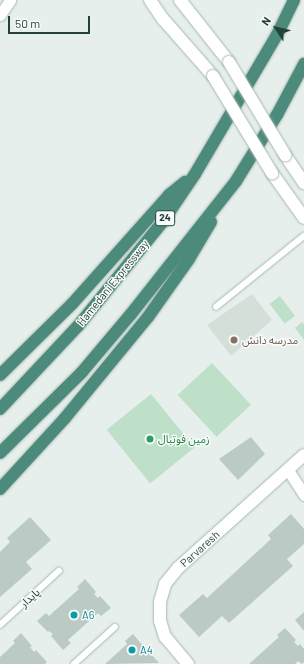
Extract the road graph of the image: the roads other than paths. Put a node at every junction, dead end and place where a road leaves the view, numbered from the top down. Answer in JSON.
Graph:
{"nodes":[{"id":1,"x":9,"y":0,"type":"edge"},
{"id":2,"x":150,"y":0,"type":"edge"},
{"id":3,"x":180,"y":0,"type":"edge"},
{"id":4,"x":294,"y":0,"type":"edge"},
{"id":5,"x":0,"y":15,"type":"edge"},
{"id":6,"x":304,"y":64,"type":"edge"},
{"id":7,"x":195,"y":174,"type":"junction"},
{"id":8,"x":236,"y":181,"type":"junction"},
{"id":9,"x":304,"y":183,"type":"edge"},
{"id":10,"x":304,"y":218,"type":"edge"},
{"id":11,"x":304,"y":236,"type":"edge"},
{"id":12,"x":216,"y":307,"type":"dead end"},
{"id":13,"x":0,"y":375,"type":"edge"},
{"id":14,"x":0,"y":409,"type":"edge"},
{"id":15,"x":0,"y":453,"type":"edge"},
{"id":16,"x":304,"y":456,"type":"edge"},
{"id":17,"x":288,"y":470,"type":"junction"},
{"id":18,"x":0,"y":489,"type":"edge"},
{"id":19,"x":304,"y":495,"type":"edge"},
{"id":20,"x":59,"y":571,"type":"dead end"},
{"id":21,"x":0,"y":625,"type":"edge"},
{"id":22,"x":115,"y":627,"type":"dead end"},
{"id":23,"x":74,"y":664,"type":"edge"},
{"id":24,"x":188,"y":664,"type":"edge"}],
"edges":[{"from":1,"to":5,"type":"street"},
{"from":2,"to":10,"type":"street","bridge":true},
{"from":3,"to":9,"type":"street","bridge":true},
{"from":4,"to":7,"type":"highway","name":"Hamedani Expressway","number":"24"},
{"from":6,"to":8,"type":"highway"},
{"from":7,"to":13,"type":"highway"},
{"from":7,"to":14,"type":"highway","name":"Hamedani Expressway","number":"24"},
{"from":8,"to":15,"type":"highway"},
{"from":8,"to":18,"type":"highway"},
{"from":11,"to":12,"type":"lane"},
{"from":16,"to":17,"type":"street","name":"Parvaresh"},
{"from":17,"to":19,"type":"street"},
{"from":17,"to":24,"type":"street","name":"Parvaresh"},
{"from":20,"to":21,"type":"lane","name":"پایدار"},
{"from":22,"to":23,"type":"lane"}]}
